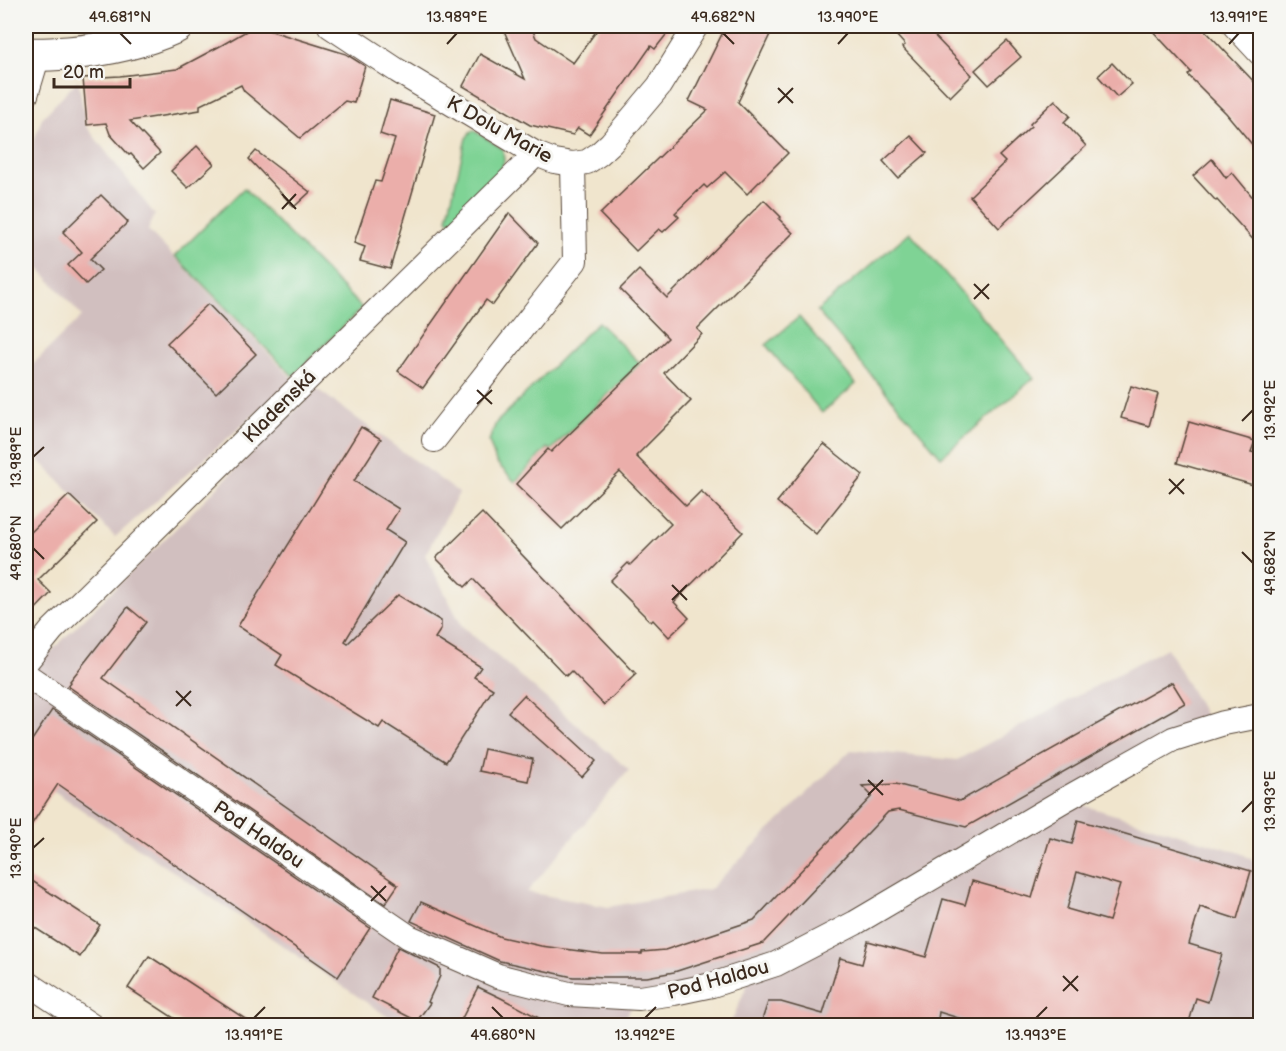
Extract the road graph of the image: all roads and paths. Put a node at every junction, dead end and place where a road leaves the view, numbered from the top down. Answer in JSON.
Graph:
{"nodes":[{"id":1,"x":177,"y":26,"type":"edge"},
{"id":2,"x":330,"y":26,"type":"edge"},
{"id":3,"x":696,"y":26,"type":"edge"},
{"id":4,"x":1235,"y":26,"type":"edge"},
{"id":5,"x":1260,"y":53,"type":"edge"},
{"id":6,"x":32,"y":55,"type":"edge"},
{"id":7,"x":26,"y":95,"type":"edge"},
{"id":8,"x":536,"y":154,"type":"junction"},
{"id":9,"x":573,"y":164,"type":"junction"},
{"id":10,"x":435,"y":440,"type":"dead end"},
{"id":11,"x":26,"y":662,"type":"edge"},
{"id":12,"x":26,"y":675,"type":"edge"},
{"id":13,"x":1260,"y":716,"type":"edge"},
{"id":14,"x":26,"y":982,"type":"edge"},
{"id":15,"x":92,"y":1026,"type":"edge"}],
"edges":[{"from":1,"to":6,"type":"main road"},
{"from":2,"to":8,"type":"street","name":"K Dolu Marie"},
{"from":3,"to":9,"type":"street","name":"K Dolu Marie"},
{"from":4,"to":5,"type":"street"},
{"from":6,"to":7,"type":"street"},
{"from":8,"to":9,"type":"street","name":"K Dolu Marie"},
{"from":8,"to":11,"type":"street","name":"Kladenská"},
{"from":9,"to":10,"type":"street"},
{"from":12,"to":13,"type":"street","name":"Pod Haldou"},
{"from":14,"to":15,"type":"street"}]}
